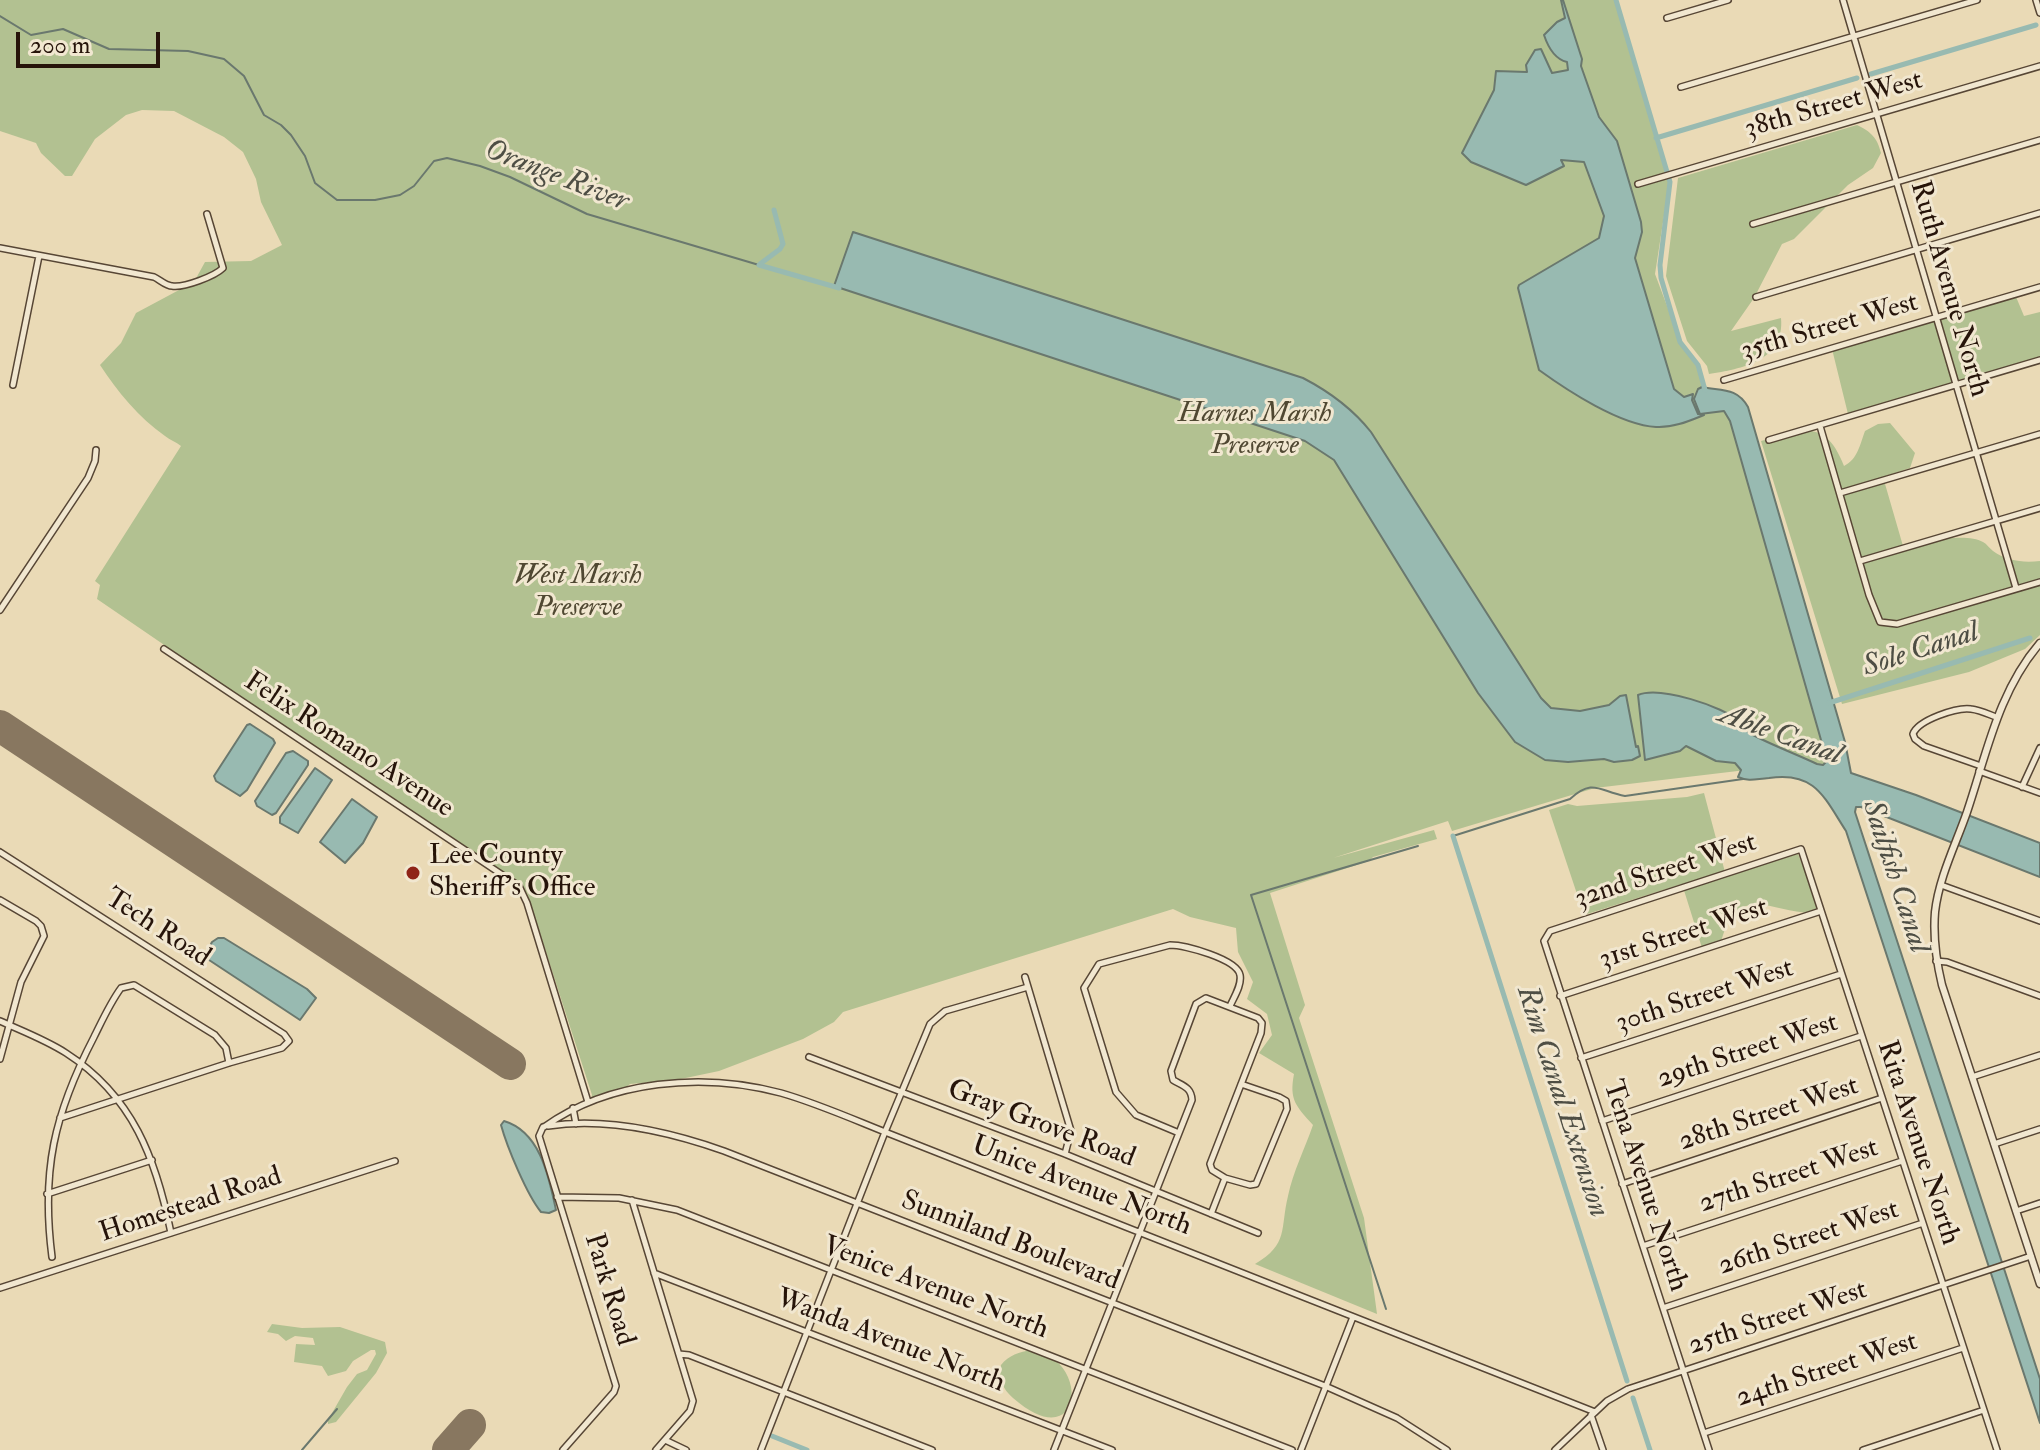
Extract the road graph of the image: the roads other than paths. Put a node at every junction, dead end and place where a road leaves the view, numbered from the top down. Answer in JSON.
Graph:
{"nodes":[{"id":1,"x":1728,"y":0,"type":"edge"},
{"id":2,"x":1843,"y":0,"type":"edge"},
{"id":3,"x":1977,"y":0,"type":"edge"},
{"id":4,"x":2036,"y":0,"type":"edge"},
{"id":5,"x":2040,"y":13,"type":"edge"},
{"id":6,"x":1667,"y":18,"type":"dead end"},
{"id":7,"x":1853,"y":37,"type":"junction"},
{"id":8,"x":2040,"y":66,"type":"edge"},
{"id":9,"x":1681,"y":87,"type":"dead end"},
{"id":10,"x":1877,"y":115,"type":"junction"},
{"id":11,"x":2040,"y":140,"type":"edge"},
{"id":12,"x":1896,"y":182,"type":"junction"},
{"id":13,"x":1638,"y":184,"type":"dead end"},
{"id":14,"x":2040,"y":213,"type":"edge"},
{"id":15,"x":207,"y":214,"type":"dead end"},
{"id":16,"x":1753,"y":224,"type":"dead end"},
{"id":17,"x":0,"y":248,"type":"edge"},
{"id":18,"x":1916,"y":250,"type":"junction"},
{"id":19,"x":39,"y":256,"type":"junction"},
{"id":20,"x":2040,"y":287,"type":"edge"},
{"id":21,"x":1756,"y":297,"type":"dead end"},
{"id":22,"x":1936,"y":318,"type":"junction"},
{"id":23,"x":2040,"y":360,"type":"edge"},
{"id":24,"x":1724,"y":380,"type":"dead end"},
{"id":25,"x":13,"y":385,"type":"dead end"},
{"id":26,"x":1956,"y":385,"type":"junction"},
{"id":27,"x":1820,"y":426,"type":"junction"},
{"id":28,"x":2040,"y":434,"type":"edge"},
{"id":29,"x":1769,"y":440,"type":"dead end"},
{"id":30,"x":96,"y":450,"type":"dead end"},
{"id":31,"x":1976,"y":453,"type":"junction"},
{"id":32,"x":1840,"y":493,"type":"junction"},
{"id":33,"x":2040,"y":508,"type":"edge"},
{"id":34,"x":1996,"y":520,"type":"junction"},
{"id":35,"x":1860,"y":561,"type":"junction"},
{"id":36,"x":2040,"y":582,"type":"edge"},
{"id":37,"x":2016,"y":588,"type":"junction"},
{"id":38,"x":0,"y":610,"type":"edge"},
{"id":39,"x":2040,"y":643,"type":"edge"},
{"id":40,"x":164,"y":649,"type":"dead end"},
{"id":41,"x":1996,"y":717,"type":"junction"},
{"id":42,"x":2040,"y":748,"type":"edge"},
{"id":43,"x":1980,"y":769,"type":"junction"},
{"id":44,"x":2022,"y":787,"type":"junction"},
{"id":45,"x":2040,"y":793,"type":"edge"},
{"id":46,"x":1801,"y":849,"type":"joint"},
{"id":47,"x":0,"y":852,"type":"edge"},
{"id":48,"x":1941,"y":885,"type":"junction"},
{"id":49,"x":0,"y":900,"type":"edge"},
{"id":50,"x":1821,"y":911,"type":"junction"},
{"id":51,"x":2040,"y":921,"type":"edge"},
{"id":52,"x":1545,"y":934,"type":"joint"},
{"id":53,"x":1936,"y":961,"type":"junction"},
{"id":54,"x":1841,"y":974,"type":"junction"},
{"id":55,"x":1025,"y":977,"type":"dead end"},
{"id":56,"x":1028,"y":987,"type":"junction"},
{"id":57,"x":1560,"y":996,"type":"junction"},
{"id":58,"x":2040,"y":996,"type":"edge"},
{"id":59,"x":1230,"y":1006,"type":"junction"},
{"id":60,"x":0,"y":1021,"type":"edge"},
{"id":61,"x":9,"y":1025,"type":"junction"},
{"id":62,"x":1861,"y":1036,"type":"junction"},
{"id":63,"x":2040,"y":1055,"type":"edge"},
{"id":64,"x":809,"y":1057,"type":"dead end"},
{"id":65,"x":1581,"y":1058,"type":"junction"},
{"id":66,"x":0,"y":1059,"type":"edge"},
{"id":67,"x":80,"y":1063,"type":"junction"},
{"id":68,"x":229,"y":1063,"type":"junction"},
{"id":69,"x":1972,"y":1077,"type":"junction"},
{"id":70,"x":1241,"y":1084,"type":"junction"},
{"id":71,"x":901,"y":1093,"type":"junction"},
{"id":72,"x":1882,"y":1098,"type":"junction"},
{"id":73,"x":117,"y":1099,"type":"junction"},
{"id":74,"x":588,"y":1102,"type":"junction"},
{"id":75,"x":573,"y":1108,"type":"junction"},
{"id":76,"x":60,"y":1118,"type":"junction"},
{"id":77,"x":1602,"y":1121,"type":"junction"},
{"id":78,"x":576,"y":1124,"type":"junction"},
{"id":79,"x":544,"y":1127,"type":"junction"},
{"id":80,"x":2040,"y":1129,"type":"edge"},
{"id":81,"x":885,"y":1132,"type":"junction"},
{"id":82,"x":1179,"y":1133,"type":"junction"},
{"id":83,"x":1994,"y":1144,"type":"junction"},
{"id":84,"x":1065,"y":1154,"type":"junction"},
{"id":85,"x":152,"y":1160,"type":"junction"},
{"id":86,"x":395,"y":1161,"type":"dead end"},
{"id":87,"x":1902,"y":1161,"type":"junction"},
{"id":88,"x":1225,"y":1178,"type":"junction"},
{"id":89,"x":1622,"y":1184,"type":"junction"},
{"id":90,"x":1157,"y":1192,"type":"junction"},
{"id":91,"x":47,"y":1194,"type":"junction"},
{"id":92,"x":557,"y":1197,"type":"junction"},
{"id":93,"x":632,"y":1200,"type":"junction"},
{"id":94,"x":2040,"y":1203,"type":"edge"},
{"id":95,"x":857,"y":1204,"type":"junction"},
{"id":96,"x":2016,"y":1211,"type":"junction"},
{"id":97,"x":1211,"y":1214,"type":"junction"},
{"id":98,"x":1923,"y":1223,"type":"junction"},
{"id":99,"x":1140,"y":1232,"type":"junction"},
{"id":100,"x":171,"y":1233,"type":"junction"},
{"id":101,"x":1258,"y":1233,"type":"dead end"},
{"id":102,"x":1643,"y":1246,"type":"junction"},
{"id":103,"x":2031,"y":1256,"type":"junction"},
{"id":104,"x":52,"y":1257,"type":"dead end"},
{"id":105,"x":831,"y":1270,"type":"junction"},
{"id":106,"x":654,"y":1273,"type":"junction"},
{"id":107,"x":2039,"y":1280,"type":"edge"},
{"id":108,"x":1943,"y":1286,"type":"junction"},
{"id":109,"x":0,"y":1288,"type":"edge"},
{"id":110,"x":1113,"y":1303,"type":"junction"},
{"id":111,"x":1663,"y":1308,"type":"junction"},
{"id":112,"x":1353,"y":1317,"type":"junction"},
{"id":113,"x":807,"y":1331,"type":"junction"},
{"id":114,"x":1963,"y":1348,"type":"junction"},
{"id":115,"x":679,"y":1354,"type":"junction"},
{"id":116,"x":1086,"y":1370,"type":"junction"},
{"id":117,"x":1683,"y":1371,"type":"junction"},
{"id":118,"x":1325,"y":1386,"type":"junction"},
{"id":119,"x":784,"y":1392,"type":"junction"},
{"id":120,"x":1984,"y":1410,"type":"junction"},
{"id":121,"x":1593,"y":1413,"type":"junction"},
{"id":122,"x":1061,"y":1430,"type":"junction"},
{"id":123,"x":1704,"y":1433,"type":"junction"},
{"id":124,"x":665,"y":1440,"type":"junction"},
{"id":125,"x":563,"y":1450,"type":"edge"},
{"id":126,"x":656,"y":1450,"type":"edge"},
{"id":127,"x":686,"y":1450,"type":"edge"},
{"id":128,"x":761,"y":1450,"type":"edge"},
{"id":129,"x":932,"y":1450,"type":"edge"},
{"id":130,"x":1054,"y":1450,"type":"edge"},
{"id":131,"x":1112,"y":1450,"type":"edge"},
{"id":132,"x":1292,"y":1450,"type":"edge"},
{"id":133,"x":1301,"y":1450,"type":"edge"},
{"id":134,"x":1447,"y":1450,"type":"edge"},
{"id":135,"x":1555,"y":1450,"type":"edge"},
{"id":136,"x":1603,"y":1450,"type":"edge"},
{"id":137,"x":1709,"y":1450,"type":"edge"},
{"id":138,"x":1863,"y":1450,"type":"edge"},
{"id":139,"x":1997,"y":1450,"type":"edge"}],
"edges":[{"from":1,"to":6,"type":"street"},
{"from":2,"to":7,"type":"street","name":"Ruth Avenue North"},
{"from":3,"to":7,"type":"street"},
{"from":4,"to":5,"type":"street"},
{"from":7,"to":9,"type":"street"},
{"from":7,"to":10,"type":"street","name":"Ruth Avenue North"},
{"from":8,"to":10,"type":"street","name":"38th Street West"},
{"from":10,"to":12,"type":"street","name":"Ruth Avenue North"},
{"from":10,"to":13,"type":"street","name":"38th Street West"},
{"from":11,"to":12,"type":"street"},
{"from":12,"to":16,"type":"street"},
{"from":12,"to":18,"type":"street","name":"Ruth Avenue North"},
{"from":14,"to":18,"type":"street"},
{"from":15,"to":19,"type":"street"},
{"from":17,"to":19,"type":"street"},
{"from":18,"to":21,"type":"street"},
{"from":18,"to":22,"type":"street","name":"Ruth Avenue North"},
{"from":19,"to":25,"type":"street"},
{"from":20,"to":22,"type":"street","name":"35th Street West"},
{"from":22,"to":24,"type":"street","name":"35th Street West"},
{"from":22,"to":26,"type":"street","name":"Ruth Avenue North"},
{"from":23,"to":26,"type":"street"},
{"from":26,"to":27,"type":"street"},
{"from":26,"to":31,"type":"street","name":"Ruth Avenue North"},
{"from":27,"to":29,"type":"street"},
{"from":27,"to":32,"type":"street"},
{"from":28,"to":31,"type":"street"},
{"from":30,"to":38,"type":"street"},
{"from":31,"to":32,"type":"street"},
{"from":31,"to":34,"type":"street","name":"Ruth Avenue North"},
{"from":32,"to":35,"type":"street"},
{"from":33,"to":34,"type":"street"},
{"from":34,"to":35,"type":"street"},
{"from":34,"to":37,"type":"street","name":"Ruth Avenue North"},
{"from":35,"to":37,"type":"street"},
{"from":36,"to":37,"type":"street"},
{"from":39,"to":41,"type":"street"},
{"from":40,"to":74,"type":"street","name":"Felix Romano Avenue"},
{"from":41,"to":43,"type":"street"},
{"from":41,"to":43,"type":"street"},
{"from":42,"to":44,"type":"street"},
{"from":43,"to":44,"type":"street"},
{"from":43,"to":48,"type":"street"},
{"from":44,"to":45,"type":"street"},
{"from":46,"to":50,"type":"street","name":"Rita Avenue North"},
{"from":46,"to":52,"type":"street","name":"32nd Street West"},
{"from":47,"to":68,"type":"street","name":"Tech Road"},
{"from":48,"to":51,"type":"street"},
{"from":48,"to":53,"type":"street"},
{"from":49,"to":61,"type":"street"},
{"from":50,"to":54,"type":"street","name":"Rita Avenue North"},
{"from":50,"to":57,"type":"street","name":"31st Street West"},
{"from":52,"to":57,"type":"street","name":"Tena Avenue North"},
{"from":53,"to":58,"type":"street"},
{"from":53,"to":69,"type":"street"},
{"from":54,"to":62,"type":"street","name":"Rita Avenue North"},
{"from":54,"to":65,"type":"street","name":"30th Street West"},
{"from":55,"to":56,"type":"street"},
{"from":56,"to":71,"type":"street"},
{"from":56,"to":84,"type":"street"},
{"from":57,"to":65,"type":"street","name":"Tena Avenue North"},
{"from":59,"to":70,"type":"street"},
{"from":59,"to":82,"type":"street"},
{"from":59,"to":82,"type":"street"},
{"from":60,"to":61,"type":"street"},
{"from":61,"to":66,"type":"street"},
{"from":61,"to":67,"type":"street"},
{"from":62,"to":72,"type":"street","name":"Rita Avenue North"},
{"from":62,"to":77,"type":"street","name":"29th Street West"},
{"from":63,"to":69,"type":"street"},
{"from":64,"to":71,"type":"street","name":"Gray Grove Road"},
{"from":65,"to":77,"type":"street","name":"Tena Avenue North"},
{"from":67,"to":68,"type":"street"},
{"from":67,"to":73,"type":"street"},
{"from":67,"to":76,"type":"street"},
{"from":68,"to":73,"type":"street"},
{"from":69,"to":83,"type":"street"},
{"from":70,"to":88,"type":"street"},
{"from":70,"to":88,"type":"street"},
{"from":71,"to":81,"type":"street"},
{"from":71,"to":84,"type":"street","name":"Gray Grove Road"},
{"from":72,"to":87,"type":"street","name":"Rita Avenue North"},
{"from":72,"to":89,"type":"street","name":"28th Street West"},
{"from":73,"to":76,"type":"street"},
{"from":73,"to":85,"type":"street"},
{"from":74,"to":75,"type":"street","name":"Unice Avenue North"},
{"from":74,"to":81,"type":"street","name":"Unice Avenue North"},
{"from":75,"to":78,"type":"street"},
{"from":75,"to":79,"type":"street","name":"Unice Avenue North"},
{"from":76,"to":91,"type":"street"},
{"from":77,"to":89,"type":"street","name":"Tena Avenue North"},
{"from":78,"to":79,"type":"street","name":"Sunniland Boulevard"},
{"from":78,"to":95,"type":"street","name":"Sunniland Boulevard"},
{"from":79,"to":92,"type":"street","name":"Park Road"},
{"from":80,"to":83,"type":"street"},
{"from":81,"to":95,"type":"street"},
{"from":81,"to":99,"type":"street","name":"Unice Avenue North"},
{"from":82,"to":90,"type":"street"},
{"from":83,"to":96,"type":"street"},
{"from":84,"to":90,"type":"street","name":"Gray Grove Road"},
{"from":85,"to":91,"type":"street"},
{"from":85,"to":100,"type":"street"},
{"from":86,"to":100,"type":"street","name":"Homestead Road"},
{"from":87,"to":98,"type":"street","name":"Rita Avenue North"},
{"from":87,"to":102,"type":"street","name":"27th Street West"},
{"from":88,"to":97,"type":"street"},
{"from":89,"to":102,"type":"street","name":"Tena Avenue North"},
{"from":90,"to":97,"type":"street","name":"Gray Grove Road"},
{"from":90,"to":99,"type":"street"},
{"from":91,"to":104,"type":"street"},
{"from":92,"to":93,"type":"street","name":"Venice Avenue North"},
{"from":92,"to":125,"type":"street","name":"Park Road"},
{"from":93,"to":105,"type":"street","name":"Venice Avenue North"},
{"from":93,"to":106,"type":"street"},
{"from":94,"to":96,"type":"street"},
{"from":95,"to":105,"type":"street"},
{"from":95,"to":110,"type":"street","name":"Sunniland Boulevard"},
{"from":96,"to":103,"type":"street"},
{"from":97,"to":101,"type":"street","name":"Gray Grove Road"},
{"from":98,"to":108,"type":"street","name":"Rita Avenue North"},
{"from":98,"to":111,"type":"street","name":"26th Street West"},
{"from":99,"to":110,"type":"street"},
{"from":99,"to":112,"type":"street","name":"Unice Avenue North"},
{"from":100,"to":109,"type":"street","name":"Homestead Road"},
{"from":102,"to":111,"type":"street","name":"Tena Avenue North"},
{"from":103,"to":107,"type":"street"},
{"from":103,"to":108,"type":"street","name":"25th Street West"},
{"from":105,"to":113,"type":"street"},
{"from":105,"to":116,"type":"street","name":"Venice Avenue North"},
{"from":106,"to":113,"type":"street","name":"Wanda Avenue North"},
{"from":106,"to":115,"type":"street"},
{"from":108,"to":114,"type":"street","name":"Rita Avenue North"},
{"from":108,"to":117,"type":"street","name":"25th Street West"},
{"from":110,"to":116,"type":"street"},
{"from":110,"to":118,"type":"street","name":"Sunniland Boulevard"},
{"from":111,"to":117,"type":"street","name":"Tena Avenue North"},
{"from":112,"to":118,"type":"street"},
{"from":112,"to":121,"type":"street","name":"Unice Avenue North"},
{"from":113,"to":119,"type":"street"},
{"from":113,"to":122,"type":"street","name":"Wanda Avenue North"},
{"from":114,"to":120,"type":"street","name":"Rita Avenue North"},
{"from":114,"to":123,"type":"street","name":"24th Street West"},
{"from":115,"to":119,"type":"street"},
{"from":115,"to":124,"type":"street"},
{"from":116,"to":122,"type":"street"},
{"from":116,"to":132,"type":"street","name":"Venice Avenue North"},
{"from":117,"to":121,"type":"street","name":"25th Street West"},
{"from":117,"to":123,"type":"street","name":"Tena Avenue North"},
{"from":118,"to":133,"type":"street"},
{"from":118,"to":134,"type":"street","name":"Sunniland Boulevard"},
{"from":119,"to":128,"type":"street"},
{"from":119,"to":129,"type":"street"},
{"from":120,"to":138,"type":"street"},
{"from":120,"to":139,"type":"street","name":"Rita Avenue North"},
{"from":121,"to":135,"type":"street","name":"25th Street West"},
{"from":121,"to":136,"type":"street"},
{"from":122,"to":130,"type":"street"},
{"from":122,"to":131,"type":"street","name":"Wanda Avenue North"},
{"from":123,"to":137,"type":"street","name":"Tena Avenue North"},
{"from":124,"to":126,"type":"street"},
{"from":124,"to":127,"type":"street"}]}
